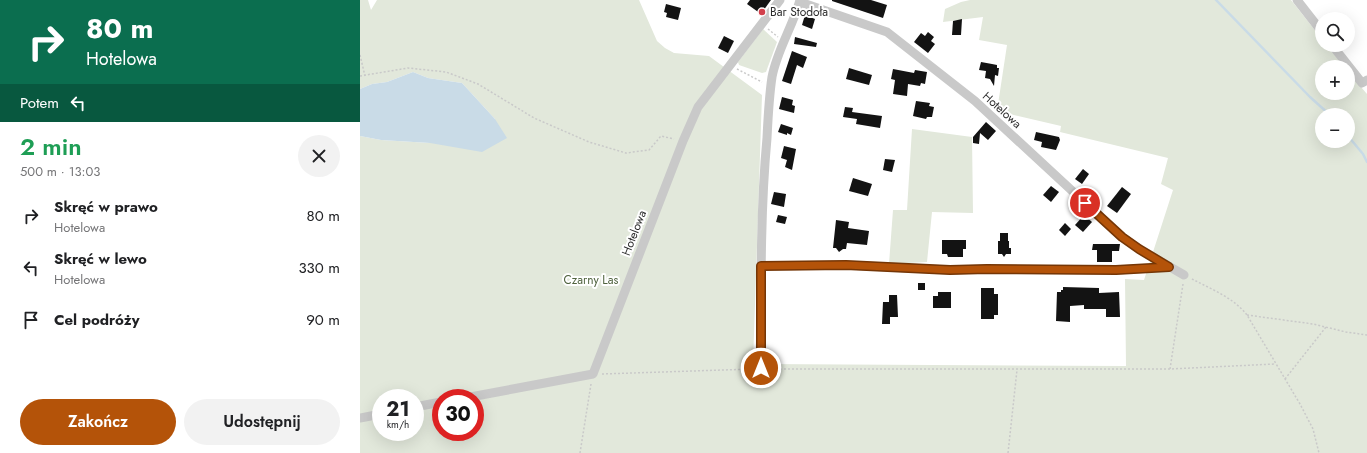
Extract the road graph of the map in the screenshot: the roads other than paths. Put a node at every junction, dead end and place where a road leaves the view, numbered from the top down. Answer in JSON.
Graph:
{"nodes":[{"id":1,"x":780,"y":0,"type":"edge"},
{"id":2,"x":1297,"y":0,"type":"edge"},
{"id":3,"x":800,"y":1,"type":"edge"},
{"id":4,"x":1315,"y":23,"type":"edge"},
{"id":5,"x":1338,"y":52,"type":"edge"},
{"id":6,"x":1367,"y":80,"type":"edge"},
{"id":7,"x":761,"y":266,"type":"junction"},
{"id":8,"x":1169,"y":267,"type":"junction"},
{"id":9,"x":1184,"y":275,"type":"road end"},
{"id":10,"x":761,"y":368,"type":"road end"},
{"id":11,"x":484,"y":394,"type":"edge"},
{"id":12,"x":372,"y":416,"type":"edge"},
{"id":13,"x":360,"y":418,"type":"edge"}],
"edges":[{"from":1,"to":11,"type":"street","name":"Hotelowa"},
{"from":2,"to":4,"type":"street"},
{"from":3,"to":7,"type":"street","name":"Hotelowa"},
{"from":3,"to":8,"type":"street","name":"Hotelowa"},
{"from":5,"to":6,"type":"street"},
{"from":7,"to":8,"type":"street"},
{"from":7,"to":10,"type":"street","name":"Hotelowa"},
{"from":8,"to":9,"type":"street","name":"Hotelowa"},
{"from":12,"to":13,"type":"street"}]}
